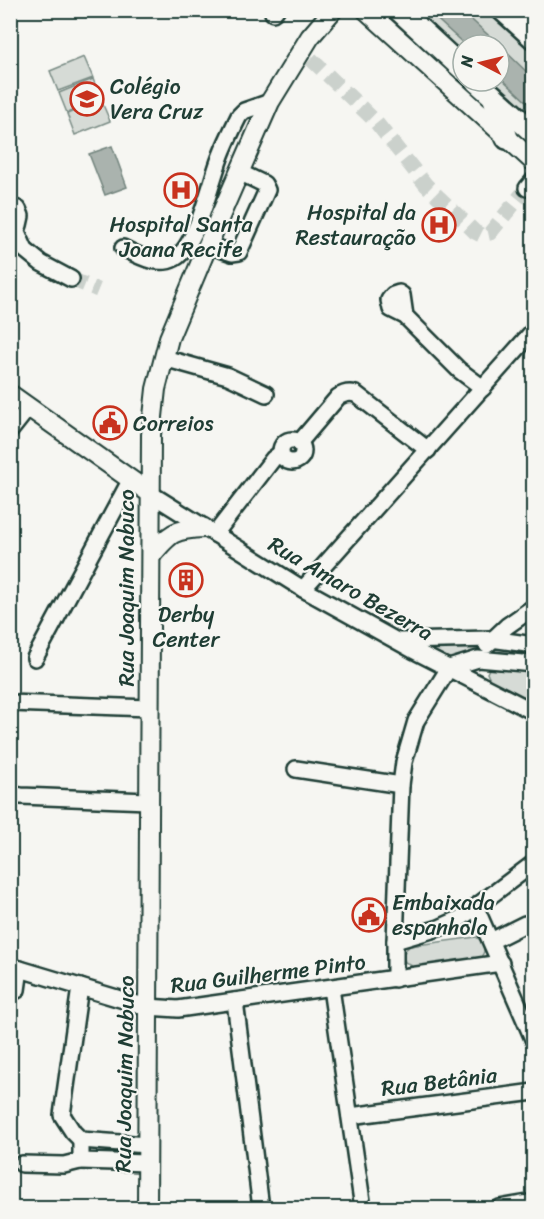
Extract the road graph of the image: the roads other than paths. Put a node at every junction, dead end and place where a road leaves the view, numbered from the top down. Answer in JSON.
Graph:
{"nodes":[{"id":1,"x":366,"y":10,"type":"edge"},
{"id":2,"x":399,"y":10,"type":"edge"},
{"id":3,"x":503,"y":10,"type":"edge"},
{"id":4,"x":530,"y":10,"type":"edge"},
{"id":5,"x":328,"y":14,"type":"edge"},
{"id":6,"x":534,"y":14,"type":"edge"},
{"id":7,"x":534,"y":38,"type":"edge"},
{"id":8,"x":451,"y":58,"type":"edge"},
{"id":9,"x":489,"y":93,"type":"edge"},
{"id":10,"x":492,"y":96,"type":"junction"},
{"id":11,"x":270,"y":102,"type":"junction"},
{"id":12,"x":534,"y":133,"type":"edge"},
{"id":13,"x":507,"y":138,"type":"junction"},
{"id":14,"x":534,"y":162,"type":"edge"},
{"id":15,"x":239,"y":172,"type":"junction"},
{"id":16,"x":10,"y":206,"type":"edge"},
{"id":17,"x":13,"y":228,"type":"edge"},
{"id":18,"x":208,"y":245,"type":"junction"},
{"id":19,"x":123,"y":248,"type":"dead end"},
{"id":20,"x":71,"y":279,"type":"tunnel mouth"},
{"id":21,"x":405,"y":316,"type":"dead end"},
{"id":22,"x":534,"y":330,"type":"edge"},
{"id":23,"x":164,"y":358,"type":"junction"},
{"id":24,"x":483,"y":388,"type":"junction"},
{"id":25,"x":10,"y":394,"type":"edge"},
{"id":26,"x":266,"y":394,"type":"dead end"},
{"id":27,"x":29,"y":407,"type":"junction"},
{"id":28,"x":10,"y":431,"type":"edge"},
{"id":29,"x":428,"y":450,"type":"junction"},
{"id":30,"x":130,"y":481,"type":"junction"},
{"id":31,"x":151,"y":494,"type":"junction"},
{"id":32,"x":209,"y":531,"type":"junction"},
{"id":33,"x":151,"y":556,"type":"junction"},
{"id":34,"x":303,"y":589,"type":"junction"},
{"id":35,"x":534,"y":607,"type":"edge"},
{"id":36,"x":491,"y":639,"type":"junction"},
{"id":37,"x":399,"y":641,"type":"junction"},
{"id":38,"x":534,"y":645,"type":"edge"},
{"id":39,"x":35,"y":658,"type":"dead end"},
{"id":40,"x":478,"y":659,"type":"junction"},
{"id":41,"x":534,"y":664,"type":"edge"},
{"id":42,"x":448,"y":668,"type":"junction"},
{"id":43,"x":10,"y":703,"type":"edge"},
{"id":44,"x":149,"y":708,"type":"junction"},
{"id":45,"x":534,"y":712,"type":"edge"},
{"id":46,"x":296,"y":769,"type":"dead end"},
{"id":47,"x":401,"y":785,"type":"junction"},
{"id":48,"x":10,"y":794,"type":"edge"},
{"id":49,"x":148,"y":801,"type":"junction"},
{"id":50,"x":534,"y":863,"type":"edge"},
{"id":51,"x":476,"y":908,"type":"junction"},
{"id":52,"x":525,"y":924,"type":"dead end"},
{"id":53,"x":394,"y":941,"type":"junction"},
{"id":54,"x":491,"y":941,"type":"junction"},
{"id":55,"x":501,"y":963,"type":"junction"},
{"id":56,"x":16,"y":968,"type":"edge"},
{"id":57,"x":395,"y":979,"type":"junction"},
{"id":58,"x":80,"y":987,"type":"junction"},
{"id":59,"x":331,"y":988,"type":"junction"},
{"id":60,"x":17,"y":990,"type":"dead end"},
{"id":61,"x":235,"y":1001,"type":"junction"},
{"id":62,"x":147,"y":1007,"type":"junction"},
{"id":63,"x":534,"y":1041,"type":"edge"},
{"id":64,"x":534,"y":1092,"type":"edge"},
{"id":65,"x":350,"y":1116,"type":"junction"},
{"id":66,"x":81,"y":1140,"type":"junction"},
{"id":67,"x":147,"y":1154,"type":"junction"},
{"id":68,"x":80,"y":1161,"type":"junction"},
{"id":69,"x":22,"y":1164,"type":"dead end"},
{"id":70,"x":534,"y":1202,"type":"edge"},
{"id":71,"x":147,"y":1209,"type":"edge"},
{"id":72,"x":261,"y":1209,"type":"edge"},
{"id":73,"x":363,"y":1209,"type":"edge"},
{"id":74,"x":499,"y":1209,"type":"edge"}],
"edges":[{"from":1,"to":13,"type":"main road"},
{"from":2,"to":8,"type":"highway"},
{"from":3,"to":7,"type":"highway"},
{"from":4,"to":6,"type":"main road"},
{"from":5,"to":11,"type":"main road","name":"Rua Joaquim Nabuco"},
{"from":9,"to":10,"type":"highway"},
{"from":10,"to":12,"type":"highway"},
{"from":10,"to":13,"type":"highway"},
{"from":11,"to":15,"type":"main road","name":"Rua Joaquim Nabuco"},
{"from":11,"to":19,"type":"street"},
{"from":13,"to":14,"type":"main road"},
{"from":15,"to":18,"type":"main road","name":"Rua Joaquim Nabuco"},
{"from":15,"to":18,"type":"street"},
{"from":16,"to":17,"type":"street"},
{"from":17,"to":20,"type":"street"},
{"from":18,"to":23,"type":"main road","name":"Rua Joaquim Nabuco"},
{"from":21,"to":24,"type":"street"},
{"from":22,"to":24,"type":"street"},
{"from":23,"to":26,"type":"street"},
{"from":23,"to":31,"type":"main road","name":"Rua Joaquim Nabuco"},
{"from":24,"to":29,"type":"street"},
{"from":25,"to":27,"type":"main road"},
{"from":27,"to":28,"type":"street"},
{"from":27,"to":30,"type":"main road"},
{"from":29,"to":32,"type":"street"},
{"from":29,"to":34,"type":"street"},
{"from":30,"to":31,"type":"main road"},
{"from":30,"to":39,"type":"street"},
{"from":31,"to":32,"type":"street","name":"Rua Amaro Bezerra"},
{"from":31,"to":33,"type":"main road","name":"Rua Joaquim Nabuco"},
{"from":32,"to":33,"type":"main road"},
{"from":32,"to":34,"type":"street","name":"Rua Amaro Bezerra"},
{"from":33,"to":44,"type":"main road","name":"Rua Joaquim Nabuco"},
{"from":34,"to":37,"type":"street","name":"Rua Amaro Bezerra"},
{"from":35,"to":36,"type":"street"},
{"from":36,"to":37,"type":"street"},
{"from":36,"to":38,"type":"street"},
{"from":36,"to":40,"type":"street"},
{"from":37,"to":42,"type":"street","name":"Rua Amaro Bezerra"},
{"from":40,"to":41,"type":"street"},
{"from":40,"to":42,"type":"street"},
{"from":42,"to":45,"type":"street","name":"Rua Amaro Bezerra"},
{"from":42,"to":47,"type":"street"},
{"from":43,"to":44,"type":"street"},
{"from":44,"to":49,"type":"main road","name":"Rua Joaquim Nabuco"},
{"from":46,"to":47,"type":"street"},
{"from":47,"to":53,"type":"street"},
{"from":48,"to":49,"type":"street"},
{"from":49,"to":62,"type":"main road","name":"Rua Joaquim Nabuco"},
{"from":50,"to":51,"type":"street"},
{"from":51,"to":53,"type":"street"},
{"from":51,"to":54,"type":"street"},
{"from":52,"to":54,"type":"street"},
{"from":53,"to":57,"type":"street"},
{"from":54,"to":55,"type":"street"},
{"from":55,"to":57,"type":"street","name":"Rua Guilherme Pinto"},
{"from":55,"to":63,"type":"street"},
{"from":56,"to":58,"type":"street","name":"Rua Guilherme Pinto"},
{"from":56,"to":60,"type":"street"},
{"from":57,"to":59,"type":"street","name":"Rua Guilherme Pinto"},
{"from":58,"to":62,"type":"street","name":"Rua Guilherme Pinto"},
{"from":58,"to":66,"type":"street"},
{"from":59,"to":61,"type":"street","name":"Rua Guilherme Pinto"},
{"from":59,"to":65,"type":"street"},
{"from":61,"to":62,"type":"street","name":"Rua Guilherme Pinto"},
{"from":61,"to":72,"type":"street"},
{"from":62,"to":67,"type":"main road","name":"Rua Joaquim Nabuco"},
{"from":64,"to":65,"type":"street","name":"Rua Betânia"},
{"from":65,"to":73,"type":"street"},
{"from":66,"to":67,"type":"street"},
{"from":66,"to":68,"type":"street"},
{"from":67,"to":68,"type":"street"},
{"from":67,"to":71,"type":"main road","name":"Rua Joaquim Nabuco"},
{"from":68,"to":69,"type":"street"},
{"from":70,"to":74,"type":"street"}]}
